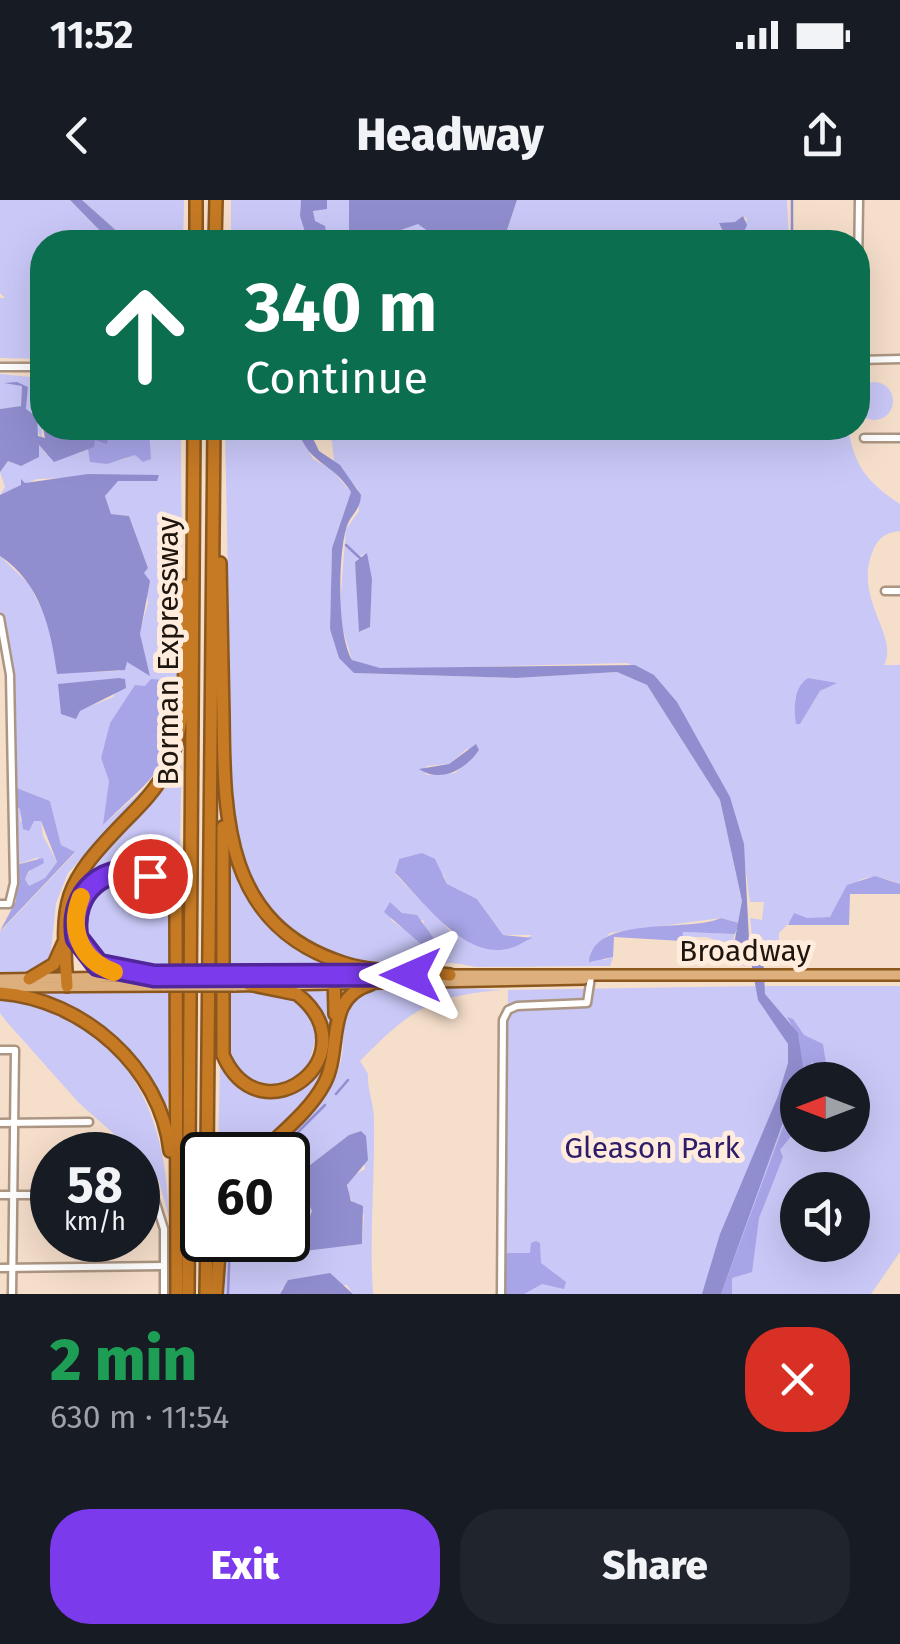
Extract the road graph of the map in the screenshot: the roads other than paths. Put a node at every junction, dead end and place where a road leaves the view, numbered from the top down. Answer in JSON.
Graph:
{"nodes":[{"id":1,"x":196,"y":200,"type":"edge"},
{"id":2,"x":216,"y":200,"type":"edge"},
{"id":3,"x":858,"y":200,"type":"edge"},
{"id":4,"x":196,"y":230,"type":"edge"},
{"id":5,"x":215,"y":230,"type":"edge"},
{"id":6,"x":858,"y":230,"type":"edge"},
{"id":7,"x":900,"y":359,"type":"edge"},
{"id":8,"x":870,"y":360,"type":"edge"},
{"id":9,"x":30,"y":367,"type":"edge"},
{"id":10,"x":0,"y":368,"type":"edge"},
{"id":11,"x":870,"y":438,"type":"edge"},
{"id":12,"x":900,"y":438,"type":"edge"},
{"id":13,"x":194,"y":440,"type":"edge"},
{"id":14,"x":214,"y":440,"type":"edge"},
{"id":15,"x":213,"y":502,"type":"junction"},
{"id":16,"x":193,"y":537,"type":"junction"},
{"id":17,"x":885,"y":591,"type":"dead end"},
{"id":18,"x":900,"y":591,"type":"edge"},
{"id":19,"x":0,"y":618,"type":"edge"},
{"id":20,"x":0,"y":686,"type":"edge"},
{"id":21,"x":10,"y":686,"type":"junction"},
{"id":22,"x":5,"y":759,"type":"edge"},
{"id":23,"x":223,"y":774,"type":"junction"},
{"id":24,"x":0,"y":832,"type":"edge"},
{"id":25,"x":12,"y":832,"type":"junction"},
{"id":26,"x":4,"y":904,"type":"edge"},
{"id":27,"x":64,"y":940,"type":"junction"},
{"id":28,"x":450,"y":975,"type":"junction"},
{"id":29,"x":900,"y":975,"type":"edge"},
{"id":30,"x":591,"y":977,"type":"junction"},
{"id":31,"x":29,"y":978,"type":"junction"},
{"id":32,"x":0,"y":979,"type":"edge"},
{"id":33,"x":334,"y":979,"type":"junction"},
{"id":34,"x":161,"y":980,"type":"junction"},
{"id":35,"x":234,"y":980,"type":"junction"},
{"id":36,"x":66,"y":982,"type":"junction"},
{"id":37,"x":248,"y":984,"type":"junction"},
{"id":38,"x":371,"y":984,"type":"junction"},
{"id":39,"x":0,"y":990,"type":"edge"},
{"id":40,"x":336,"y":1033,"type":"junction"},
{"id":41,"x":0,"y":1050,"type":"edge"},
{"id":42,"x":0,"y":1122,"type":"edge"},
{"id":43,"x":14,"y":1122,"type":"junction"},
{"id":44,"x":89,"y":1122,"type":"dead end"},
{"id":45,"x":208,"y":1132,"type":"edge"},
{"id":46,"x":281,"y":1132,"type":"edge"},
{"id":47,"x":0,"y":1195,"type":"edge"},
{"id":48,"x":13,"y":1195,"type":"junction"},
{"id":49,"x":30,"y":1195,"type":"edge"},
{"id":50,"x":160,"y":1208,"type":"edge"},
{"id":51,"x":175,"y":1208,"type":"junction"},
{"id":52,"x":207,"y":1262,"type":"edge"},
{"id":53,"x":218,"y":1262,"type":"edge"},
{"id":54,"x":164,"y":1266,"type":"junction"},
{"id":55,"x":0,"y":1268,"type":"edge"},
{"id":56,"x":13,"y":1268,"type":"junction"},
{"id":57,"x":12,"y":1294,"type":"edge"},
{"id":58,"x":164,"y":1294,"type":"edge"},
{"id":59,"x":177,"y":1294,"type":"edge"},
{"id":60,"x":188,"y":1294,"type":"edge"},
{"id":61,"x":206,"y":1294,"type":"edge"},
{"id":62,"x":216,"y":1294,"type":"edge"},
{"id":63,"x":501,"y":1294,"type":"edge"}],
"edges":[{"from":1,"to":4,"type":"highway"},
{"from":2,"to":5,"type":"highway"},
{"from":3,"to":6,"type":"street"},
{"from":7,"to":8,"type":"street"},
{"from":9,"to":10,"type":"street"},
{"from":11,"to":12,"type":"street"},
{"from":13,"to":16,"type":"highway","name":"Borman Expressway"},
{"from":14,"to":15,"type":"highway","name":"Borman Expressway"},
{"from":15,"to":23,"type":"highway"},
{"from":15,"to":45,"type":"highway","name":"Borman Expressway"},
{"from":16,"to":27,"type":"highway"},
{"from":16,"to":60,"type":"highway","name":"Borman Expressway"},
{"from":17,"to":18,"type":"street"},
{"from":19,"to":21,"type":"street"},
{"from":20,"to":21,"type":"street"},
{"from":21,"to":22,"type":"street"},
{"from":22,"to":25,"type":"street"},
{"from":23,"to":28,"type":"highway"},
{"from":23,"to":37,"type":"highway"},
{"from":24,"to":25,"type":"street"},
{"from":25,"to":26,"type":"street"},
{"from":27,"to":31,"type":"highway"},
{"from":27,"to":36,"type":"highway"},
{"from":28,"to":30,"type":"main road","name":"Broadway"},
{"from":28,"to":33,"type":"main road","name":"Broadway"},
{"from":29,"to":30,"type":"main road","name":"Broadway"},
{"from":30,"to":38,"type":"main road","name":"Broadway"},
{"from":30,"to":63,"type":"street"},
{"from":31,"to":32,"type":"main road","name":"Broadway"},
{"from":31,"to":36,"type":"main road","name":"Broadway"},
{"from":33,"to":35,"type":"main road","name":"Broadway"},
{"from":33,"to":37,"type":"main road","name":"Broadway"},
{"from":33,"to":38,"type":"main road","name":"Broadway"},
{"from":33,"to":40,"type":"highway"},
{"from":34,"to":35,"type":"main road","name":"Broadway","bridge":true},
{"from":34,"to":36,"type":"main road","name":"Broadway"},
{"from":34,"to":51,"type":"highway"},
{"from":35,"to":37,"type":"main road","name":"Broadway"},
{"from":36,"to":39,"type":"main road","name":"Broadway"},
{"from":38,"to":40,"type":"highway"},
{"from":39,"to":51,"type":"highway"},
{"from":40,"to":46,"type":"highway"},
{"from":41,"to":43,"type":"street"},
{"from":42,"to":43,"type":"street"},
{"from":43,"to":44,"type":"street"},
{"from":43,"to":48,"type":"street"},
{"from":47,"to":48,"type":"street"},
{"from":48,"to":49,"type":"street"},
{"from":48,"to":56,"type":"street"},
{"from":50,"to":54,"type":"street"},
{"from":51,"to":59,"type":"highway"},
{"from":52,"to":61,"type":"highway"},
{"from":53,"to":62,"type":"highway"},
{"from":54,"to":56,"type":"street"},
{"from":54,"to":58,"type":"street"},
{"from":55,"to":56,"type":"street"},
{"from":56,"to":57,"type":"street"}]}
